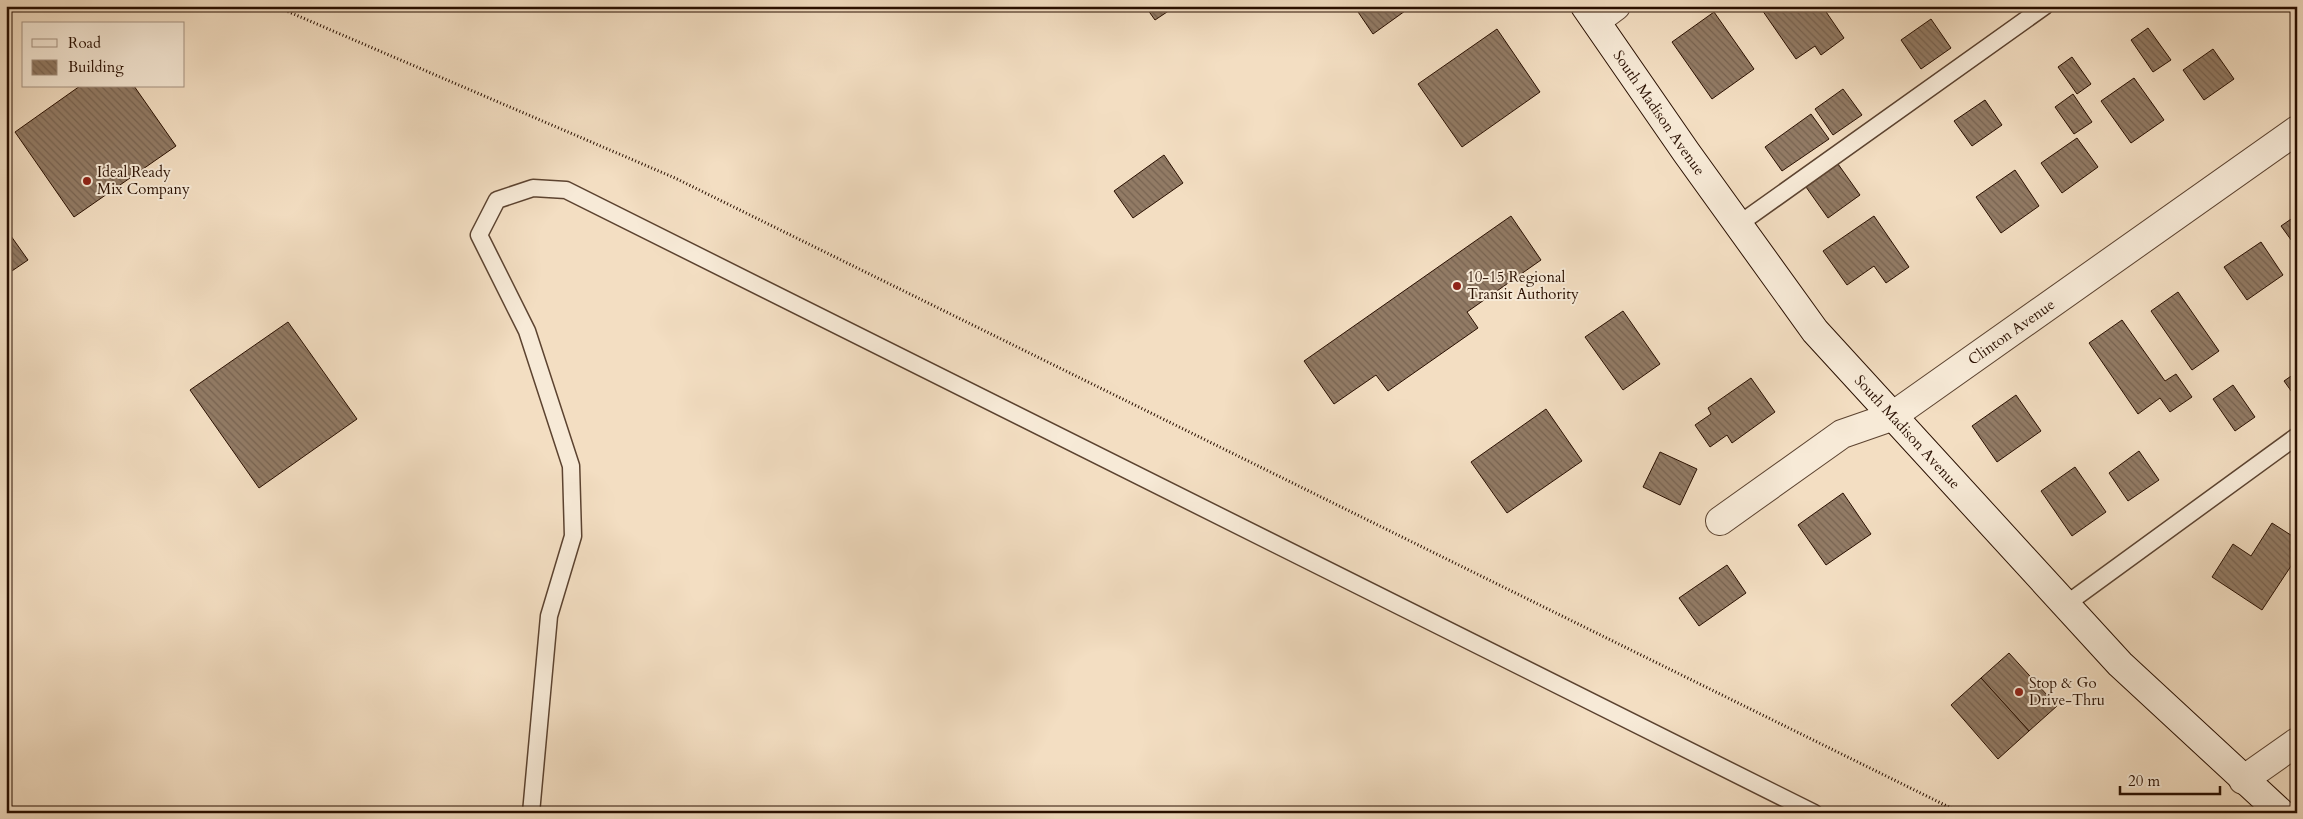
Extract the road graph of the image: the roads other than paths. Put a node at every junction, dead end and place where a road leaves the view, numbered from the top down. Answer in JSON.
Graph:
{"nodes":[{"id":1,"x":2045,"y":6,"type":"edge"},
{"id":2,"x":1599,"y":11,"type":"edge"},
{"id":3,"x":2297,"y":130,"type":"edge"},
{"id":4,"x":1739,"y":224,"type":"junction"},
{"id":5,"x":1891,"y":417,"type":"junction"},
{"id":6,"x":2297,"y":436,"type":"edge"},
{"id":7,"x":1720,"y":521,"type":"dead end"},
{"id":8,"x":2065,"y":605,"type":"junction"},
{"id":9,"x":2297,"y":742,"type":"edge"},
{"id":10,"x":2243,"y":780,"type":"junction"},
{"id":11,"x":531,"y":813,"type":"edge"},
{"id":12,"x":1814,"y":813,"type":"edge"},
{"id":13,"x":2281,"y":813,"type":"edge"}],
"edges":[{"from":1,"to":4,"type":"lane"},
{"from":2,"to":4,"type":"main road","name":"South Madison Avenue"},
{"from":3,"to":5,"type":"main road","name":"Clinton Avenue"},
{"from":4,"to":5,"type":"main road","name":"South Madison Avenue"},
{"from":5,"to":7,"type":"main road","name":"Clinton Avenue"},
{"from":5,"to":8,"type":"main road","name":"South Madison Avenue"},
{"from":6,"to":8,"type":"lane"},
{"from":8,"to":10,"type":"main road","name":"South Madison Avenue"},
{"from":9,"to":10,"type":"main road"},
{"from":10,"to":13,"type":"main road","name":"South Madison Avenue"},
{"from":11,"to":12,"type":"lane"}]}
